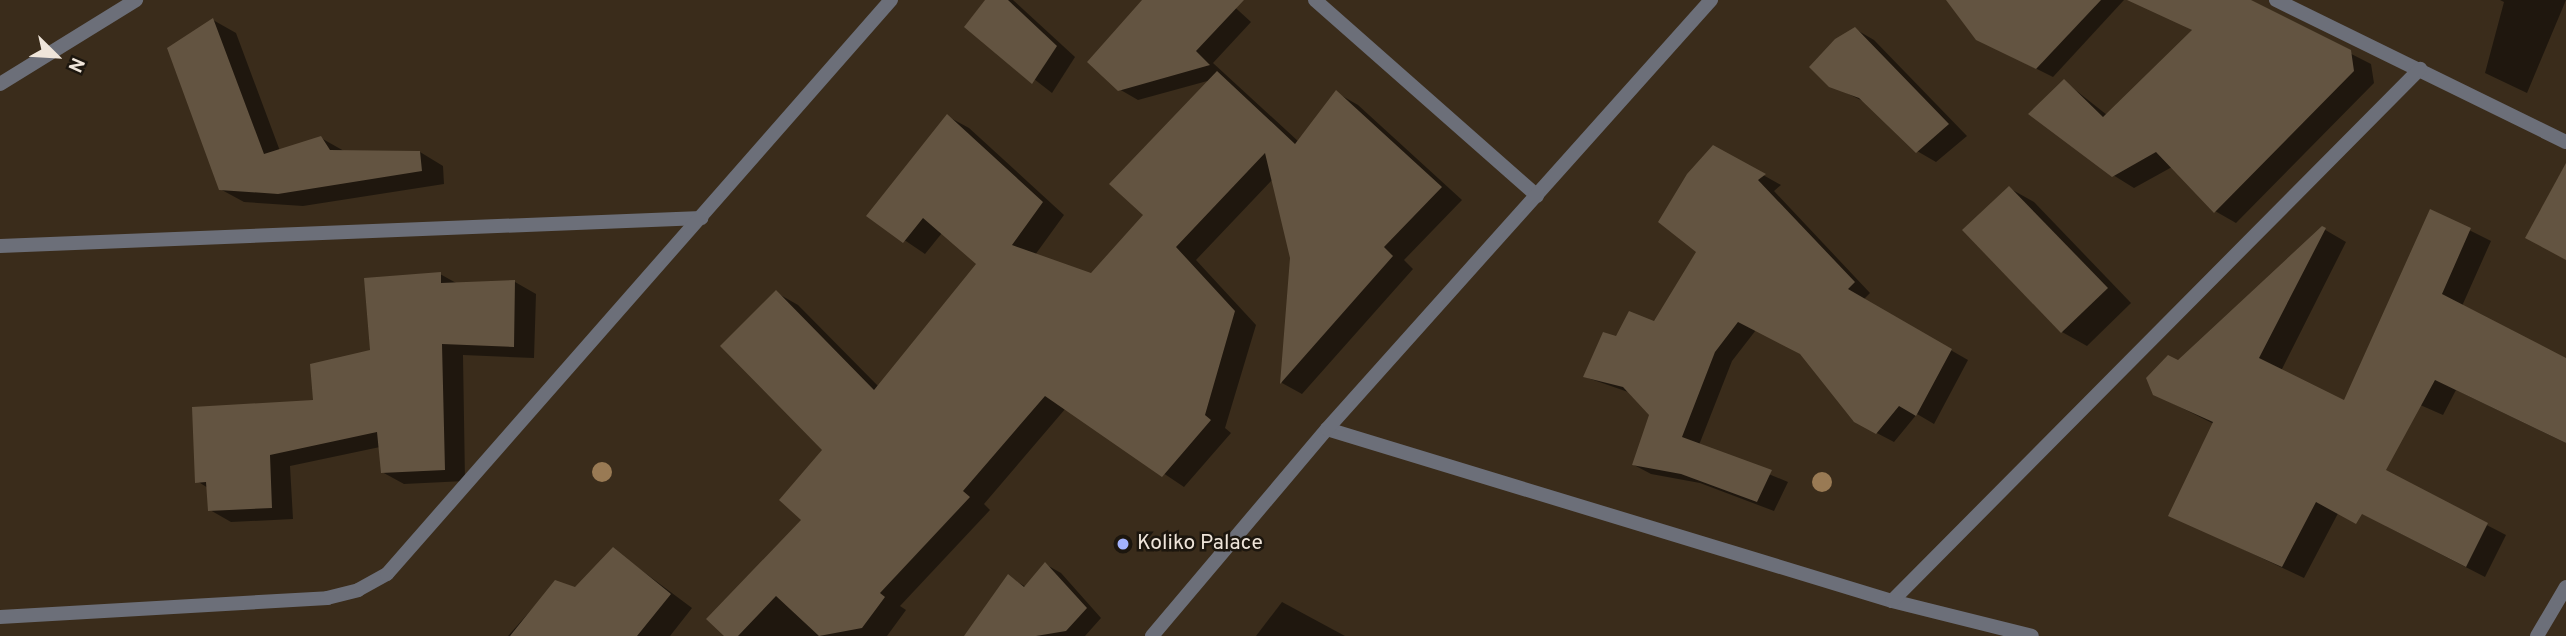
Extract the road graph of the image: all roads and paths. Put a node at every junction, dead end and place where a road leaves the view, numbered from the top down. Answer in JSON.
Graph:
{"nodes":[{"id":1,"x":136,"y":0,"type":"edge"},
{"id":2,"x":891,"y":0,"type":"edge"},
{"id":3,"x":1315,"y":0,"type":"edge"},
{"id":4,"x":1711,"y":0,"type":"edge"},
{"id":5,"x":2276,"y":0,"type":"edge"},
{"id":6,"x":2420,"y":69,"type":"junction"},
{"id":7,"x":0,"y":84,"type":"edge"},
{"id":8,"x":2566,"y":142,"type":"edge"},
{"id":9,"x":1537,"y":196,"type":"junction"},
{"id":10,"x":701,"y":218,"type":"junction"},
{"id":11,"x":0,"y":246,"type":"edge"},
{"id":12,"x":1327,"y":429,"type":"junction"},
{"id":13,"x":2566,"y":587,"type":"edge"},
{"id":14,"x":1892,"y":601,"type":"junction"},
{"id":15,"x":0,"y":617,"type":"edge"},
{"id":16,"x":1152,"y":636,"type":"edge"},
{"id":17,"x":2032,"y":636,"type":"edge"},
{"id":18,"x":2537,"y":636,"type":"edge"}],
"edges":[{"from":1,"to":7,"type":"street"},
{"from":2,"to":10,"type":"street"},
{"from":3,"to":9,"type":"street"},
{"from":4,"to":9,"type":"street"},
{"from":5,"to":6,"type":"street"},
{"from":6,"to":8,"type":"street"},
{"from":6,"to":14,"type":"street"},
{"from":9,"to":12,"type":"street"},
{"from":10,"to":11,"type":"street"},
{"from":10,"to":15,"type":"street"},
{"from":12,"to":14,"type":"street"},
{"from":12,"to":16,"type":"street"},
{"from":13,"to":18,"type":"street"},
{"from":14,"to":17,"type":"street"}]}
